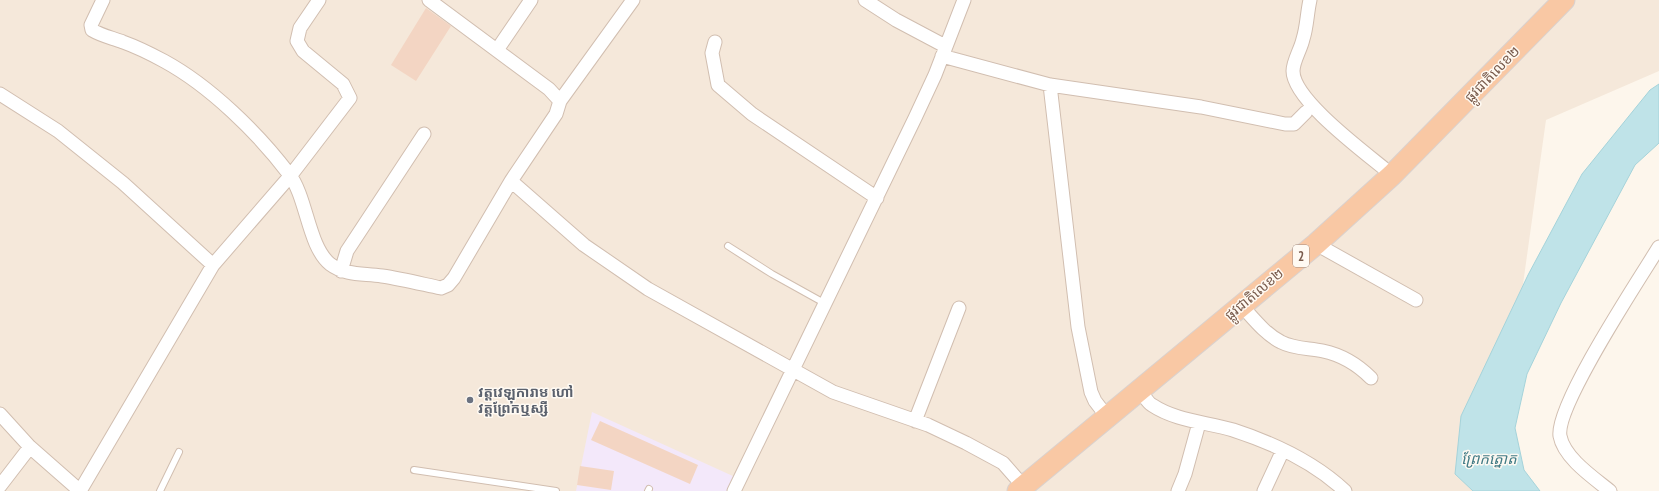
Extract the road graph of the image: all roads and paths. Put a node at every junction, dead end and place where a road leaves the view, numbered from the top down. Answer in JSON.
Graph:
{"nodes":[{"id":1,"x":104,"y":0,"type":"edge"},
{"id":2,"x":319,"y":0,"type":"edge"},
{"id":3,"x":429,"y":0,"type":"edge"},
{"id":4,"x":633,"y":0,"type":"edge"},
{"id":5,"x":865,"y":0,"type":"edge"},
{"id":6,"x":964,"y":0,"type":"edge"},
{"id":7,"x":1310,"y":0,"type":"edge"},
{"id":8,"x":1564,"y":0,"type":"edge"},
{"id":9,"x":524,"y":2,"type":"edge"},
{"id":10,"x":715,"y":42,"type":"dead end"},
{"id":11,"x":497,"y":50,"type":"junction"},
{"id":12,"x":943,"y":51,"type":"junction"},
{"id":13,"x":1050,"y":86,"type":"junction"},
{"id":14,"x":0,"y":94,"type":"edge"},
{"id":15,"x":560,"y":101,"type":"junction"},
{"id":16,"x":1306,"y":112,"type":"dead end"},
{"id":17,"x":424,"y":134,"type":"dead end"},
{"id":18,"x":290,"y":175,"type":"junction"},
{"id":19,"x":1392,"y":175,"type":"junction"},
{"id":20,"x":511,"y":181,"type":"junction"},
{"id":21,"x":877,"y":198,"type":"junction"},
{"id":22,"x":1316,"y":244,"type":"junction"},
{"id":23,"x":728,"y":246,"type":"dead end"},
{"id":24,"x":1659,"y":247,"type":"edge"},
{"id":25,"x":213,"y":265,"type":"junction"},
{"id":26,"x":341,"y":270,"type":"junction"},
{"id":27,"x":1416,"y":300,"type":"dead end"},
{"id":28,"x":826,"y":304,"type":"junction"},
{"id":29,"x":1241,"y":305,"type":"junction"},
{"id":30,"x":959,"y":308,"type":"dead end"},
{"id":31,"x":793,"y":370,"type":"junction"},
{"id":32,"x":1371,"y":378,"type":"dead end"},
{"id":33,"x":1140,"y":391,"type":"junction"},
{"id":34,"x":0,"y":414,"type":"edge"},
{"id":35,"x":1108,"y":418,"type":"junction"},
{"id":36,"x":915,"y":421,"type":"junction"},
{"id":37,"x":1199,"y":423,"type":"junction"},
{"id":38,"x":30,"y":447,"type":"junction"},
{"id":39,"x":1283,"y":450,"type":"junction"},
{"id":40,"x":179,"y":452,"type":"dead end"},
{"id":41,"x":414,"y":470,"type":"dead end"},
{"id":42,"x":0,"y":486,"type":"edge"},
{"id":43,"x":1021,"y":489,"type":"edge"},
{"id":44,"x":160,"y":491,"type":"edge"},
{"id":45,"x":556,"y":491,"type":"edge"},
{"id":46,"x":734,"y":491,"type":"edge"},
{"id":47,"x":1178,"y":491,"type":"edge"},
{"id":48,"x":1264,"y":491,"type":"edge"},
{"id":49,"x":1345,"y":491,"type":"edge"},
{"id":50,"x":1610,"y":491,"type":"edge"}],
"edges":[{"from":1,"to":18,"type":"street"},
{"from":2,"to":18,"type":"street"},
{"from":3,"to":11,"type":"street"},
{"from":4,"to":15,"type":"street"},
{"from":5,"to":12,"type":"street"},
{"from":6,"to":12,"type":"street"},
{"from":7,"to":19,"type":"street"},
{"from":8,"to":19,"type":"highway","name":"ផ្លូវជាតិលេខ២","number":"2"},
{"from":9,"to":11,"type":"street"},
{"from":10,"to":21,"type":"street"},
{"from":11,"to":15,"type":"street"},
{"from":12,"to":13,"type":"street"},
{"from":12,"to":21,"type":"street"},
{"from":13,"to":16,"type":"street"},
{"from":13,"to":35,"type":"street"},
{"from":14,"to":25,"type":"street"},
{"from":15,"to":20,"type":"street"},
{"from":17,"to":26,"type":"street"},
{"from":18,"to":25,"type":"street"},
{"from":18,"to":26,"type":"street"},
{"from":19,"to":22,"type":"highway","name":"ផ្លូវជាតិលេខ២","number":"2"},
{"from":20,"to":26,"type":"street"},
{"from":20,"to":31,"type":"street"},
{"from":21,"to":28,"type":"street"},
{"from":22,"to":27,"type":"street"},
{"from":22,"to":29,"type":"highway","name":"ផ្លូវជាតិលេខ២","number":"2"},
{"from":23,"to":28,"type":"lane"},
{"from":24,"to":50,"type":"street"},
{"from":25,"to":38,"type":"street"},
{"from":28,"to":31,"type":"street"},
{"from":29,"to":32,"type":"street"},
{"from":29,"to":33,"type":"highway","name":"ផ្លូវជាតិលេខ២","number":"2"},
{"from":30,"to":36,"type":"street"},
{"from":31,"to":36,"type":"street"},
{"from":31,"to":46,"type":"street"},
{"from":33,"to":35,"type":"highway","name":"ផ្លូវជាតិលេខ២","number":"2"},
{"from":33,"to":37,"type":"street"},
{"from":34,"to":38,"type":"street"},
{"from":35,"to":43,"type":"highway","name":"ផ្លូវជាតិលេខ២","number":"2"},
{"from":36,"to":43,"type":"street"},
{"from":37,"to":39,"type":"street"},
{"from":37,"to":47,"type":"street"},
{"from":38,"to":42,"type":"street"},
{"from":39,"to":48,"type":"street"},
{"from":39,"to":49,"type":"street"},
{"from":40,"to":44,"type":"lane"},
{"from":41,"to":45,"type":"lane"}]}
